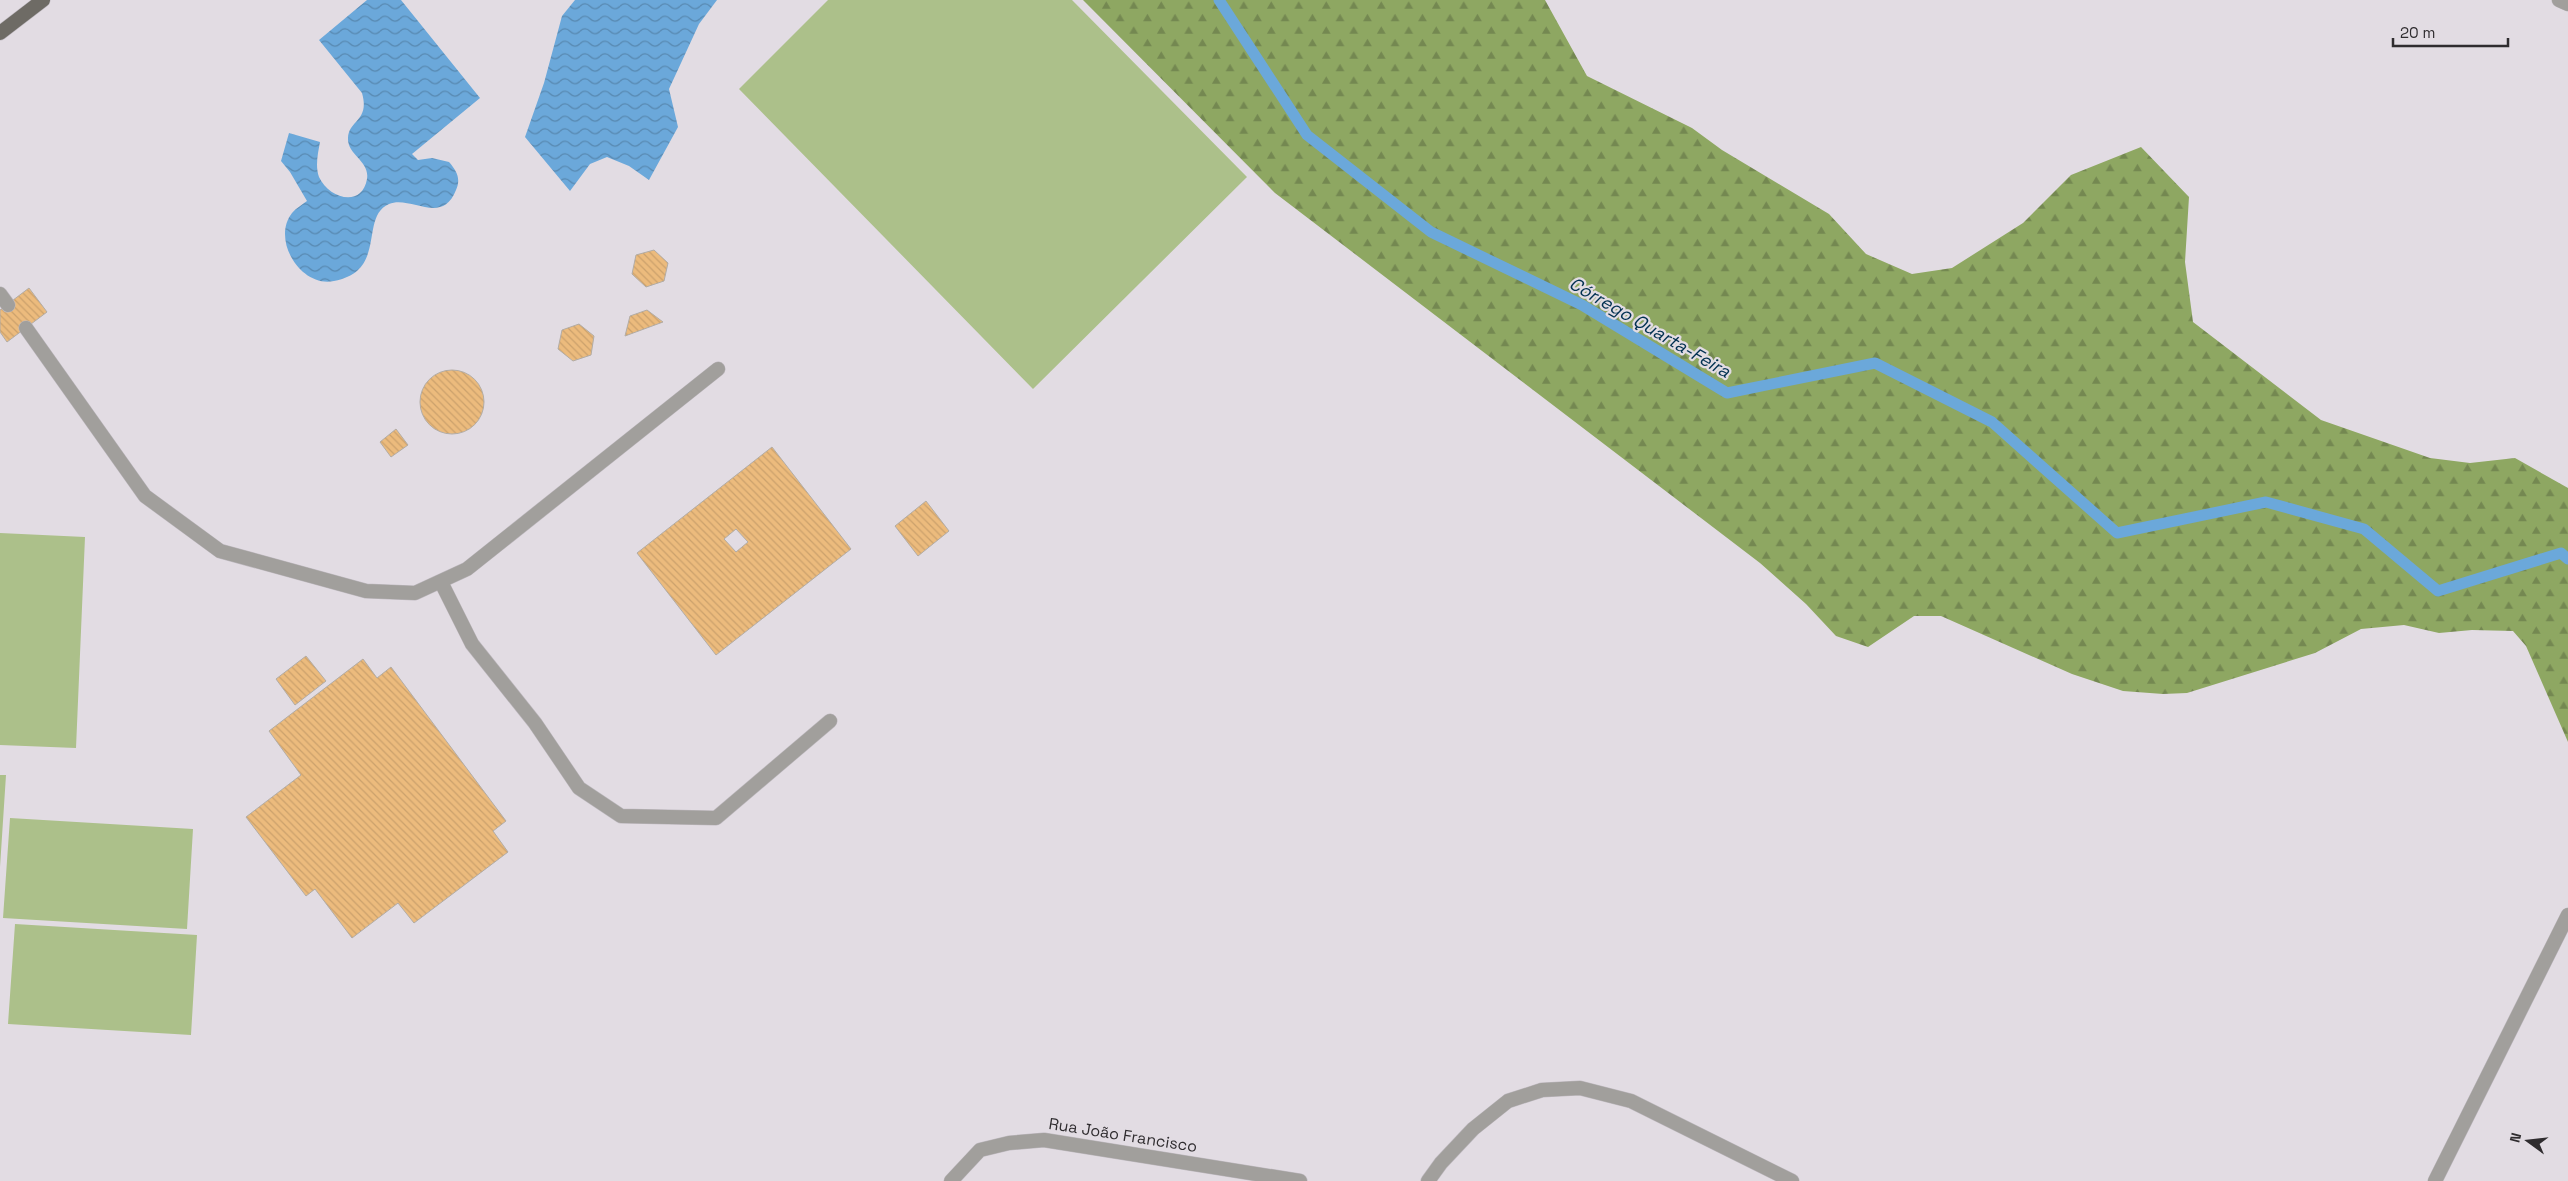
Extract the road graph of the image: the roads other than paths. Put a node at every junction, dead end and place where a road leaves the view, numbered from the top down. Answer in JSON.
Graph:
{"nodes":[{"id":1,"x":43,"y":0,"type":"edge"},
{"id":2,"x":2559,"y":0,"type":"edge"},
{"id":3,"x":2568,"y":4,"type":"edge"},
{"id":4,"x":0,"y":33,"type":"edge"},
{"id":5,"x":26,"y":328,"type":"dead end"},
{"id":6,"x":718,"y":369,"type":"dead end"},
{"id":7,"x":441,"y":582,"type":"junction"},
{"id":8,"x":830,"y":721,"type":"dead end"},
{"id":9,"x":2568,"y":915,"type":"edge"},
{"id":10,"x":951,"y":1180,"type":"edge"},
{"id":11,"x":1300,"y":1181,"type":"edge"},
{"id":12,"x":1428,"y":1181,"type":"edge"},
{"id":13,"x":1792,"y":1181,"type":"edge"},
{"id":14,"x":2435,"y":1181,"type":"edge"}],
"edges":[{"from":1,"to":4,"type":"main road"},
{"from":2,"to":3,"type":"street"},
{"from":5,"to":7,"type":"street"},
{"from":6,"to":7,"type":"street"},
{"from":7,"to":8,"type":"street"},
{"from":9,"to":14,"type":"street"},
{"from":10,"to":11,"type":"street","name":"Rua João Francisco"},
{"from":12,"to":13,"type":"street"}]}
